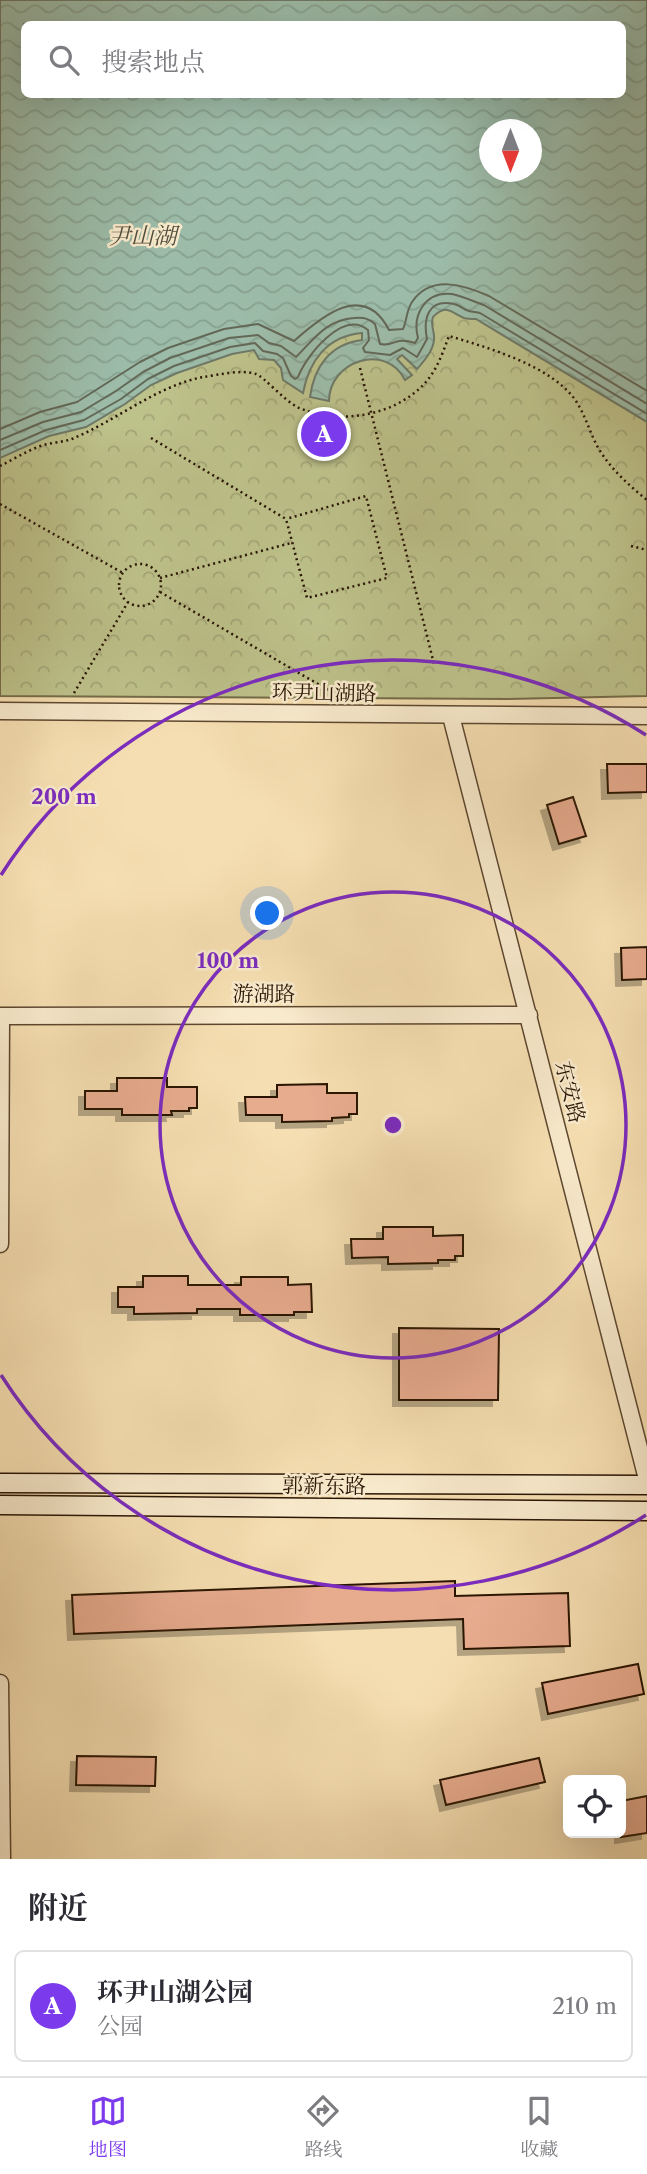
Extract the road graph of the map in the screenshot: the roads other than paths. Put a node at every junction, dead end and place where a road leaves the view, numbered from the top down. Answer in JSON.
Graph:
{"nodes":[{"id":1,"x":0,"y":711,"type":"edge"},
{"id":2,"x":451,"y":716,"type":"junction"},
{"id":3,"x":647,"y":716,"type":"edge"},
{"id":4,"x":529,"y":1015,"type":"junction"},
{"id":5,"x":1,"y":1016,"type":"edge"},
{"id":6,"x":0,"y":1244,"type":"edge"},
{"id":7,"x":647,"y":1479,"type":"edge"},
{"id":8,"x":0,"y":1483,"type":"edge"},
{"id":9,"x":647,"y":1485,"type":"edge"},
{"id":10,"x":0,"y":1506,"type":"edge"},
{"id":11,"x":647,"y":1511,"type":"edge"},
{"id":12,"x":0,"y":1683,"type":"edge"},
{"id":13,"x":2,"y":1859,"type":"edge"}],
"edges":[{"from":1,"to":2,"type":"street","name":"环尹山湖路"},
{"from":2,"to":3,"type":"street","name":"环尹山湖路"},
{"from":2,"to":4,"type":"street","name":"东安路"},
{"from":4,"to":5,"type":"street","name":"游湖路"},
{"from":4,"to":7,"type":"street","name":"东安路"},
{"from":5,"to":6,"type":"street"},
{"from":8,"to":9,"type":"main road","name":"郭新东路"},
{"from":10,"to":11,"type":"main road","name":"郭新东路"},
{"from":12,"to":13,"type":"street"}]}
